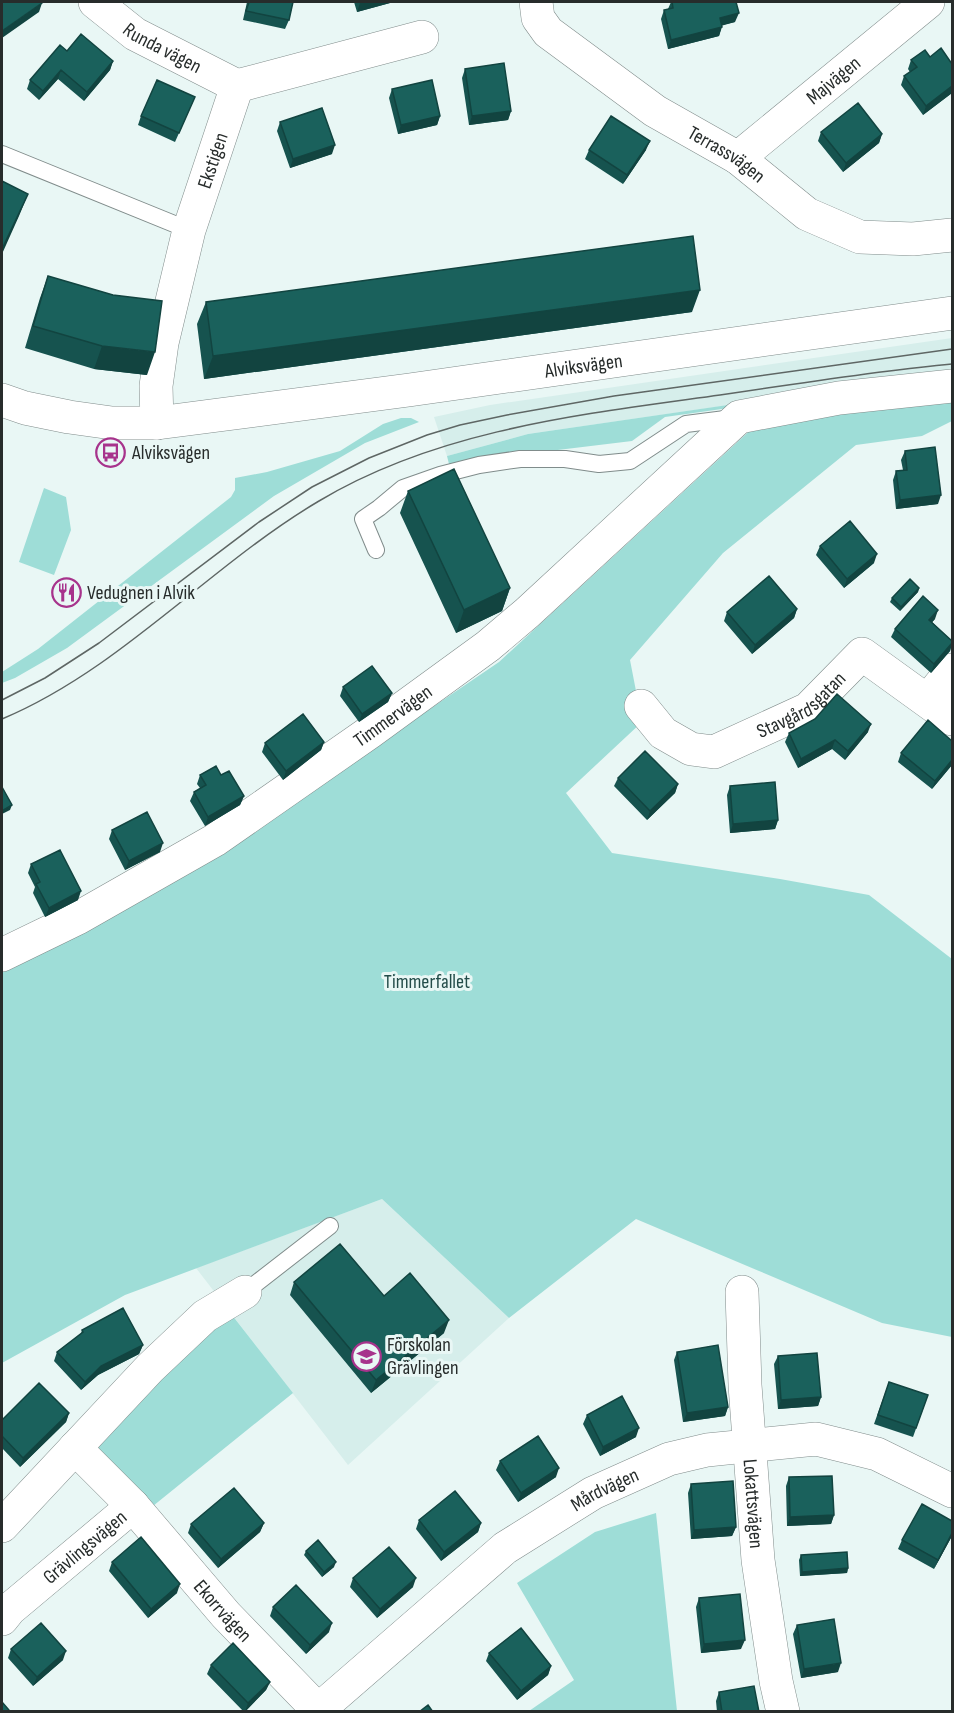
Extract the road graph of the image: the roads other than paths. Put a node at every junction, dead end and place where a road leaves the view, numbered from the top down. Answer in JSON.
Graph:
{"nodes":[{"id":1,"x":95,"y":2,"type":"edge"},
{"id":2,"x":536,"y":2,"type":"edge"},
{"id":3,"x":928,"y":2,"type":"edge"},
{"id":4,"x":422,"y":37,"type":"dead end"},
{"id":5,"x":237,"y":86,"type":"junction"},
{"id":6,"x":2,"y":154,"type":"edge"},
{"id":7,"x":738,"y":158,"type":"junction"},
{"id":8,"x":189,"y":230,"type":"junction"},
{"id":9,"x":952,"y":235,"type":"edge"},
{"id":10,"x":952,"y":313,"type":"edge"},
{"id":11,"x":952,"y":386,"type":"edge"},
{"id":12,"x":2,"y":400,"type":"edge"},
{"id":13,"x":739,"y":417,"type":"junction"},
{"id":14,"x":157,"y":423,"type":"junction"},
{"id":15,"x":375,"y":550,"type":"dead end"},
{"id":16,"x":952,"y":670,"type":"edge"},
{"id":17,"x":641,"y":706,"type":"dead end"},
{"id":18,"x":940,"y":709,"type":"edge"},
{"id":19,"x":2,"y":956,"type":"edge"},
{"id":20,"x":330,"y":1226,"type":"dead end"},
{"id":21,"x":244,"y":1292,"type":"joint"},
{"id":22,"x":742,"y":1292,"type":"dead end"},
{"id":23,"x":751,"y":1444,"type":"junction"},
{"id":24,"x":75,"y":1448,"type":"junction"},
{"id":25,"x":952,"y":1491,"type":"edge"},
{"id":26,"x":133,"y":1506,"type":"junction"},
{"id":27,"x":2,"y":1526,"type":"edge"},
{"id":28,"x":2,"y":1619,"type":"edge"},
{"id":29,"x":318,"y":1711,"type":"edge"},
{"id":30,"x":783,"y":1712,"type":"edge"}],
"edges":[{"from":1,"to":5,"type":"street","name":"Runda vägen"},
{"from":2,"to":7,"type":"street","name":"Terrassvägen"},
{"from":3,"to":7,"type":"street","name":"Majvägen"},
{"from":4,"to":5,"type":"street"},
{"from":5,"to":8,"type":"street","name":"Ekstigen"},
{"from":6,"to":8,"type":"lane"},
{"from":7,"to":9,"type":"street","name":"Terrassvägen"},
{"from":8,"to":14,"type":"street","name":"Ekstigen"},
{"from":10,"to":14,"type":"street","name":"Alviksvägen"},
{"from":11,"to":13,"type":"street"},
{"from":12,"to":14,"type":"street","name":"Alviksvägen"},
{"from":13,"to":15,"type":"lane"},
{"from":13,"to":19,"type":"street","name":"Timmervägen"},
{"from":16,"to":18,"type":"street"},
{"from":17,"to":18,"type":"street","name":"Stavgårdsgatan"},
{"from":20,"to":21,"type":"lane"},
{"from":21,"to":24,"type":"street"},
{"from":22,"to":23,"type":"street","name":"Lokattsvägen"},
{"from":23,"to":25,"type":"street","name":"Mårdvägen"},
{"from":23,"to":29,"type":"street","name":"Mårdvägen"},
{"from":23,"to":30,"type":"street","name":"Lokattsvägen"},
{"from":24,"to":26,"type":"street","name":"Grävlingsvägen"},
{"from":24,"to":27,"type":"street"},
{"from":26,"to":28,"type":"street","name":"Grävlingsvägen"},
{"from":26,"to":29,"type":"street","name":"Ekorrvägen"}]}
